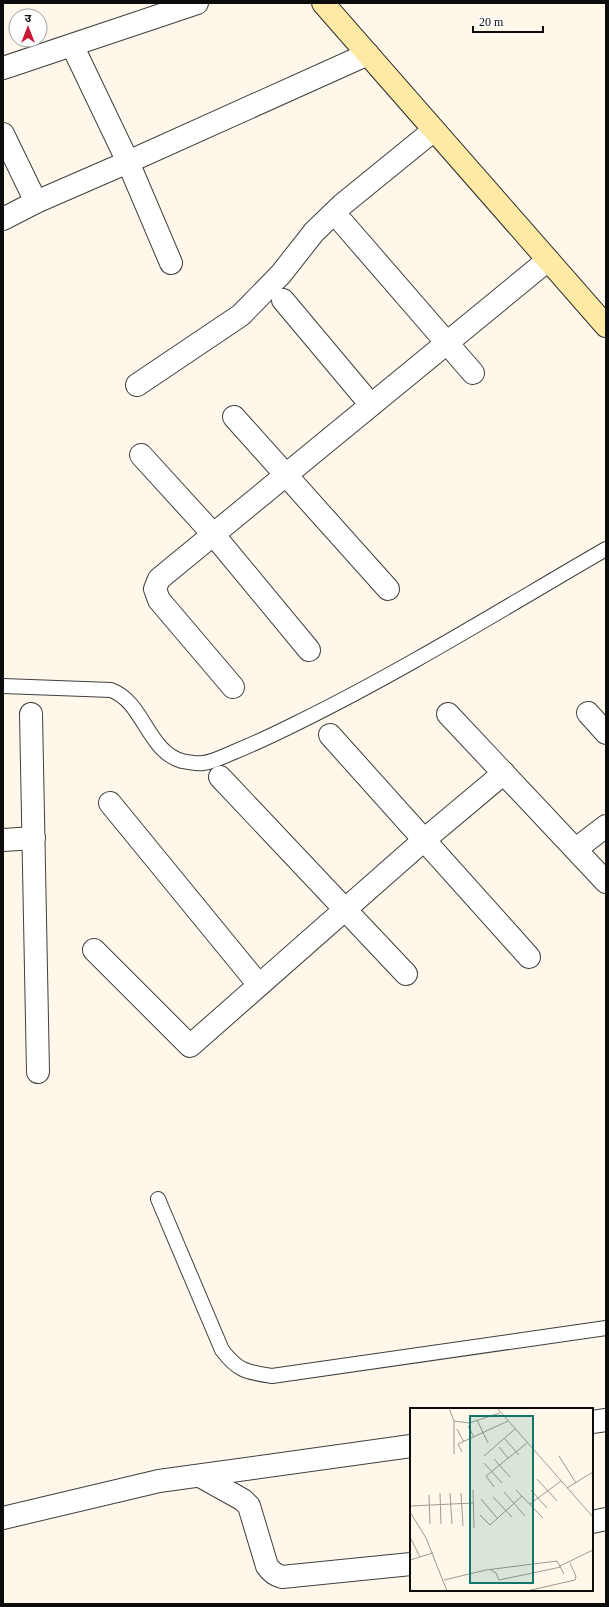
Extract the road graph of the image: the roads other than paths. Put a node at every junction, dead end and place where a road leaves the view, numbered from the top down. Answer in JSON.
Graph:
{"nodes":[{"id":1,"x":197,"y":3,"type":"edge"},
{"id":2,"x":323,"y":3,"type":"edge"},
{"id":3,"x":72,"y":45,"type":"junction"},
{"id":4,"x":368,"y":54,"type":"junction"},
{"id":5,"x":3,"y":68,"type":"edge"},
{"id":6,"x":434,"y":130,"type":"junction"},
{"id":7,"x":3,"y":134,"type":"edge"},
{"id":8,"x":128,"y":162,"type":"junction"},
{"id":9,"x":36,"y":202,"type":"junction"},
{"id":10,"x":3,"y":219,"type":"edge"},
{"id":11,"x":343,"y":223,"type":"dead end"},
{"id":12,"x":548,"y":260,"type":"junction"},
{"id":13,"x":171,"y":263,"type":"dead end"},
{"id":14,"x":283,"y":300,"type":"dead end"},
{"id":15,"x":606,"y":326,"type":"edge"},
{"id":16,"x":447,"y":343,"type":"junction"},
{"id":17,"x":473,"y":372,"type":"dead end"},
{"id":18,"x":137,"y":385,"type":"dead end"},
{"id":19,"x":371,"y":405,"type":"junction"},
{"id":20,"x":234,"y":417,"type":"dead end"},
{"id":21,"x":141,"y":455,"type":"dead end"},
{"id":22,"x":286,"y":475,"type":"junction"},
{"id":23,"x":213,"y":534,"type":"junction"},
{"id":24,"x":606,"y":549,"type":"edge"},
{"id":25,"x":388,"y":589,"type":"dead end"},
{"id":26,"x":309,"y":650,"type":"dead end"},
{"id":27,"x":3,"y":686,"type":"edge"},
{"id":28,"x":233,"y":687,"type":"dead end"},
{"id":29,"x":588,"y":713,"type":"dead end"},
{"id":30,"x":31,"y":714,"type":"dead end"},
{"id":31,"x":448,"y":714,"type":"dead end"},
{"id":32,"x":606,"y":733,"type":"edge"},
{"id":33,"x":330,"y":735,"type":"dead end"},
{"id":34,"x":504,"y":773,"type":"junction"},
{"id":35,"x":220,"y":777,"type":"dead end"},
{"id":36,"x":110,"y":803,"type":"dead end"},
{"id":37,"x":606,"y":826,"type":"edge"},
{"id":38,"x":34,"y":838,"type":"junction"},
{"id":39,"x":3,"y":840,"type":"edge"},
{"id":40,"x":424,"y":840,"type":"junction"},
{"id":41,"x":576,"y":850,"type":"junction"},
{"id":42,"x":606,"y":882,"type":"edge"},
{"id":43,"x":344,"y":910,"type":"junction"},
{"id":44,"x":94,"y":950,"type":"dead end"},
{"id":45,"x":529,"y":957,"type":"dead end"},
{"id":46,"x":406,"y":974,"type":"dead end"},
{"id":47,"x":259,"y":985,"type":"junction"},
{"id":48,"x":38,"y":1072,"type":"dead end"},
{"id":49,"x":158,"y":1200,"type":"dead end"},
{"id":50,"x":606,"y":1328,"type":"edge"},
{"id":51,"x":606,"y":1420,"type":"edge"},
{"id":52,"x":593,"y":1422,"type":"edge"},
{"id":53,"x":410,"y":1446,"type":"edge"},
{"id":54,"x":200,"y":1476,"type":"junction"},
{"id":55,"x":3,"y":1518,"type":"edge"},
{"id":56,"x":606,"y":1519,"type":"edge"},
{"id":57,"x":593,"y":1522,"type":"edge"},
{"id":58,"x":410,"y":1564,"type":"edge"}],
"edges":[{"from":1,"to":3,"type":"street"},
{"from":2,"to":4,"type":"main road"},
{"from":3,"to":5,"type":"street"},
{"from":3,"to":8,"type":"street"},
{"from":4,"to":6,"type":"main road"},
{"from":4,"to":8,"type":"street"},
{"from":6,"to":12,"type":"main road"},
{"from":6,"to":18,"type":"street"},
{"from":7,"to":9,"type":"street"},
{"from":8,"to":9,"type":"street"},
{"from":8,"to":13,"type":"street"},
{"from":9,"to":10,"type":"street"},
{"from":11,"to":16,"type":"street"},
{"from":12,"to":15,"type":"main road"},
{"from":12,"to":16,"type":"street"},
{"from":14,"to":19,"type":"street"},
{"from":16,"to":17,"type":"street"},
{"from":16,"to":19,"type":"street"},
{"from":19,"to":22,"type":"street"},
{"from":20,"to":22,"type":"street"},
{"from":21,"to":23,"type":"street"},
{"from":22,"to":23,"type":"street"},
{"from":22,"to":25,"type":"street"},
{"from":23,"to":26,"type":"street"},
{"from":23,"to":28,"type":"street"},
{"from":24,"to":27,"type":"lane"},
{"from":29,"to":32,"type":"street"},
{"from":30,"to":38,"type":"street"},
{"from":31,"to":34,"type":"street"},
{"from":33,"to":40,"type":"street"},
{"from":34,"to":40,"type":"street"},
{"from":34,"to":41,"type":"street"},
{"from":35,"to":43,"type":"street"},
{"from":36,"to":47,"type":"street"},
{"from":37,"to":41,"type":"street"},
{"from":38,"to":39,"type":"street"},
{"from":38,"to":48,"type":"street"},
{"from":40,"to":43,"type":"street"},
{"from":40,"to":45,"type":"street"},
{"from":41,"to":42,"type":"street"},
{"from":43,"to":46,"type":"street"},
{"from":43,"to":47,"type":"street"},
{"from":44,"to":47,"type":"street"},
{"from":49,"to":50,"type":"lane"},
{"from":51,"to":52,"type":"street"},
{"from":53,"to":54,"type":"street"},
{"from":54,"to":55,"type":"street"},
{"from":54,"to":58,"type":"street"},
{"from":56,"to":57,"type":"street"}]}
